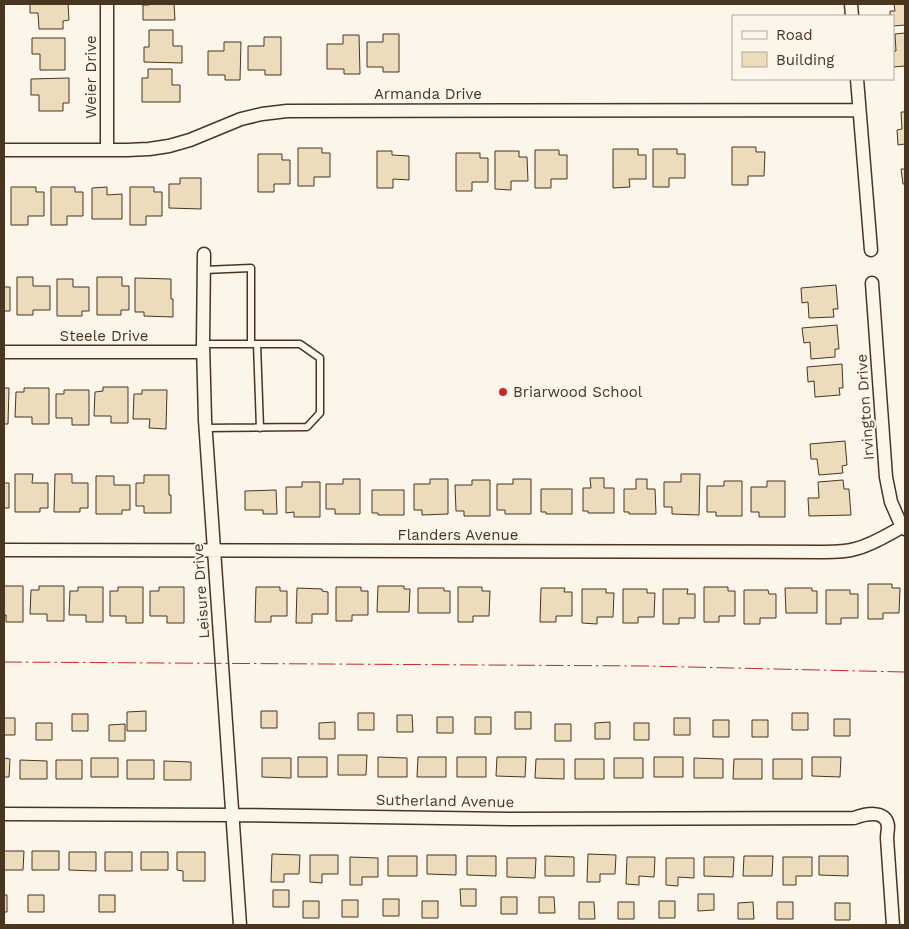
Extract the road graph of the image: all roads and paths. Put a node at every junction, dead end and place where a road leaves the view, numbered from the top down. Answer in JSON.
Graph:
{"nodes":[{"id":1,"x":107,"y":4,"type":"edge"},
{"id":2,"x":857,"y":80,"type":"edge"},
{"id":3,"x":859,"y":110,"type":"junction"},
{"id":4,"x":4,"y":150,"type":"edge"},
{"id":5,"x":107,"y":150,"type":"junction"},
{"id":6,"x":872,"y":250,"type":"dead end"},
{"id":7,"x":204,"y":254,"type":"dead end"},
{"id":8,"x":204,"y":270,"type":"junction"},
{"id":9,"x":872,"y":283,"type":"dead end"},
{"id":10,"x":254,"y":344,"type":"junction"},
{"id":11,"x":203,"y":348,"type":"junction"},
{"id":12,"x":4,"y":352,"type":"edge"},
{"id":13,"x":206,"y":428,"type":"junction"},
{"id":14,"x":260,"y":428,"type":"junction"},
{"id":15,"x":904,"y":528,"type":"edge"},
{"id":16,"x":4,"y":550,"type":"edge"},
{"id":17,"x":214,"y":550,"type":"junction"},
{"id":18,"x":4,"y":814,"type":"edge"},
{"id":19,"x":232,"y":815,"type":"junction"},
{"id":20,"x":240,"y":925,"type":"edge"},
{"id":21,"x":893,"y":925,"type":"edge"}],
"edges":[{"from":1,"to":5,"type":"street","name":"Weier Drive"},
{"from":2,"to":3,"type":"street"},
{"from":3,"to":5,"type":"street","name":"Armanda Drive"},
{"from":3,"to":6,"type":"street"},
{"from":4,"to":5,"type":"street","name":"Armanda Drive"},
{"from":7,"to":8,"type":"street","name":"Leisure Drive"},
{"from":8,"to":10,"type":"lane"},
{"from":8,"to":11,"type":"street","name":"Leisure Drive"},
{"from":9,"to":15,"type":"street","name":"Irvington Drive"},
{"from":10,"to":11,"type":"lane"},
{"from":10,"to":14,"type":"lane"},
{"from":10,"to":14,"type":"lane"},
{"from":11,"to":12,"type":"street","name":"Steele Drive"},
{"from":11,"to":13,"type":"street","name":"Leisure Drive"},
{"from":13,"to":14,"type":"lane"},
{"from":13,"to":17,"type":"street","name":"Leisure Drive"},
{"from":15,"to":17,"type":"street","name":"Flanders Avenue"},
{"from":16,"to":17,"type":"street","name":"Flanders Avenue"},
{"from":17,"to":19,"type":"street","name":"Leisure Drive"},
{"from":18,"to":19,"type":"street","name":"Sutherland Avenue"},
{"from":19,"to":20,"type":"street","name":"Leisure Drive"},
{"from":19,"to":21,"type":"street","name":"Sutherland Avenue"}]}
